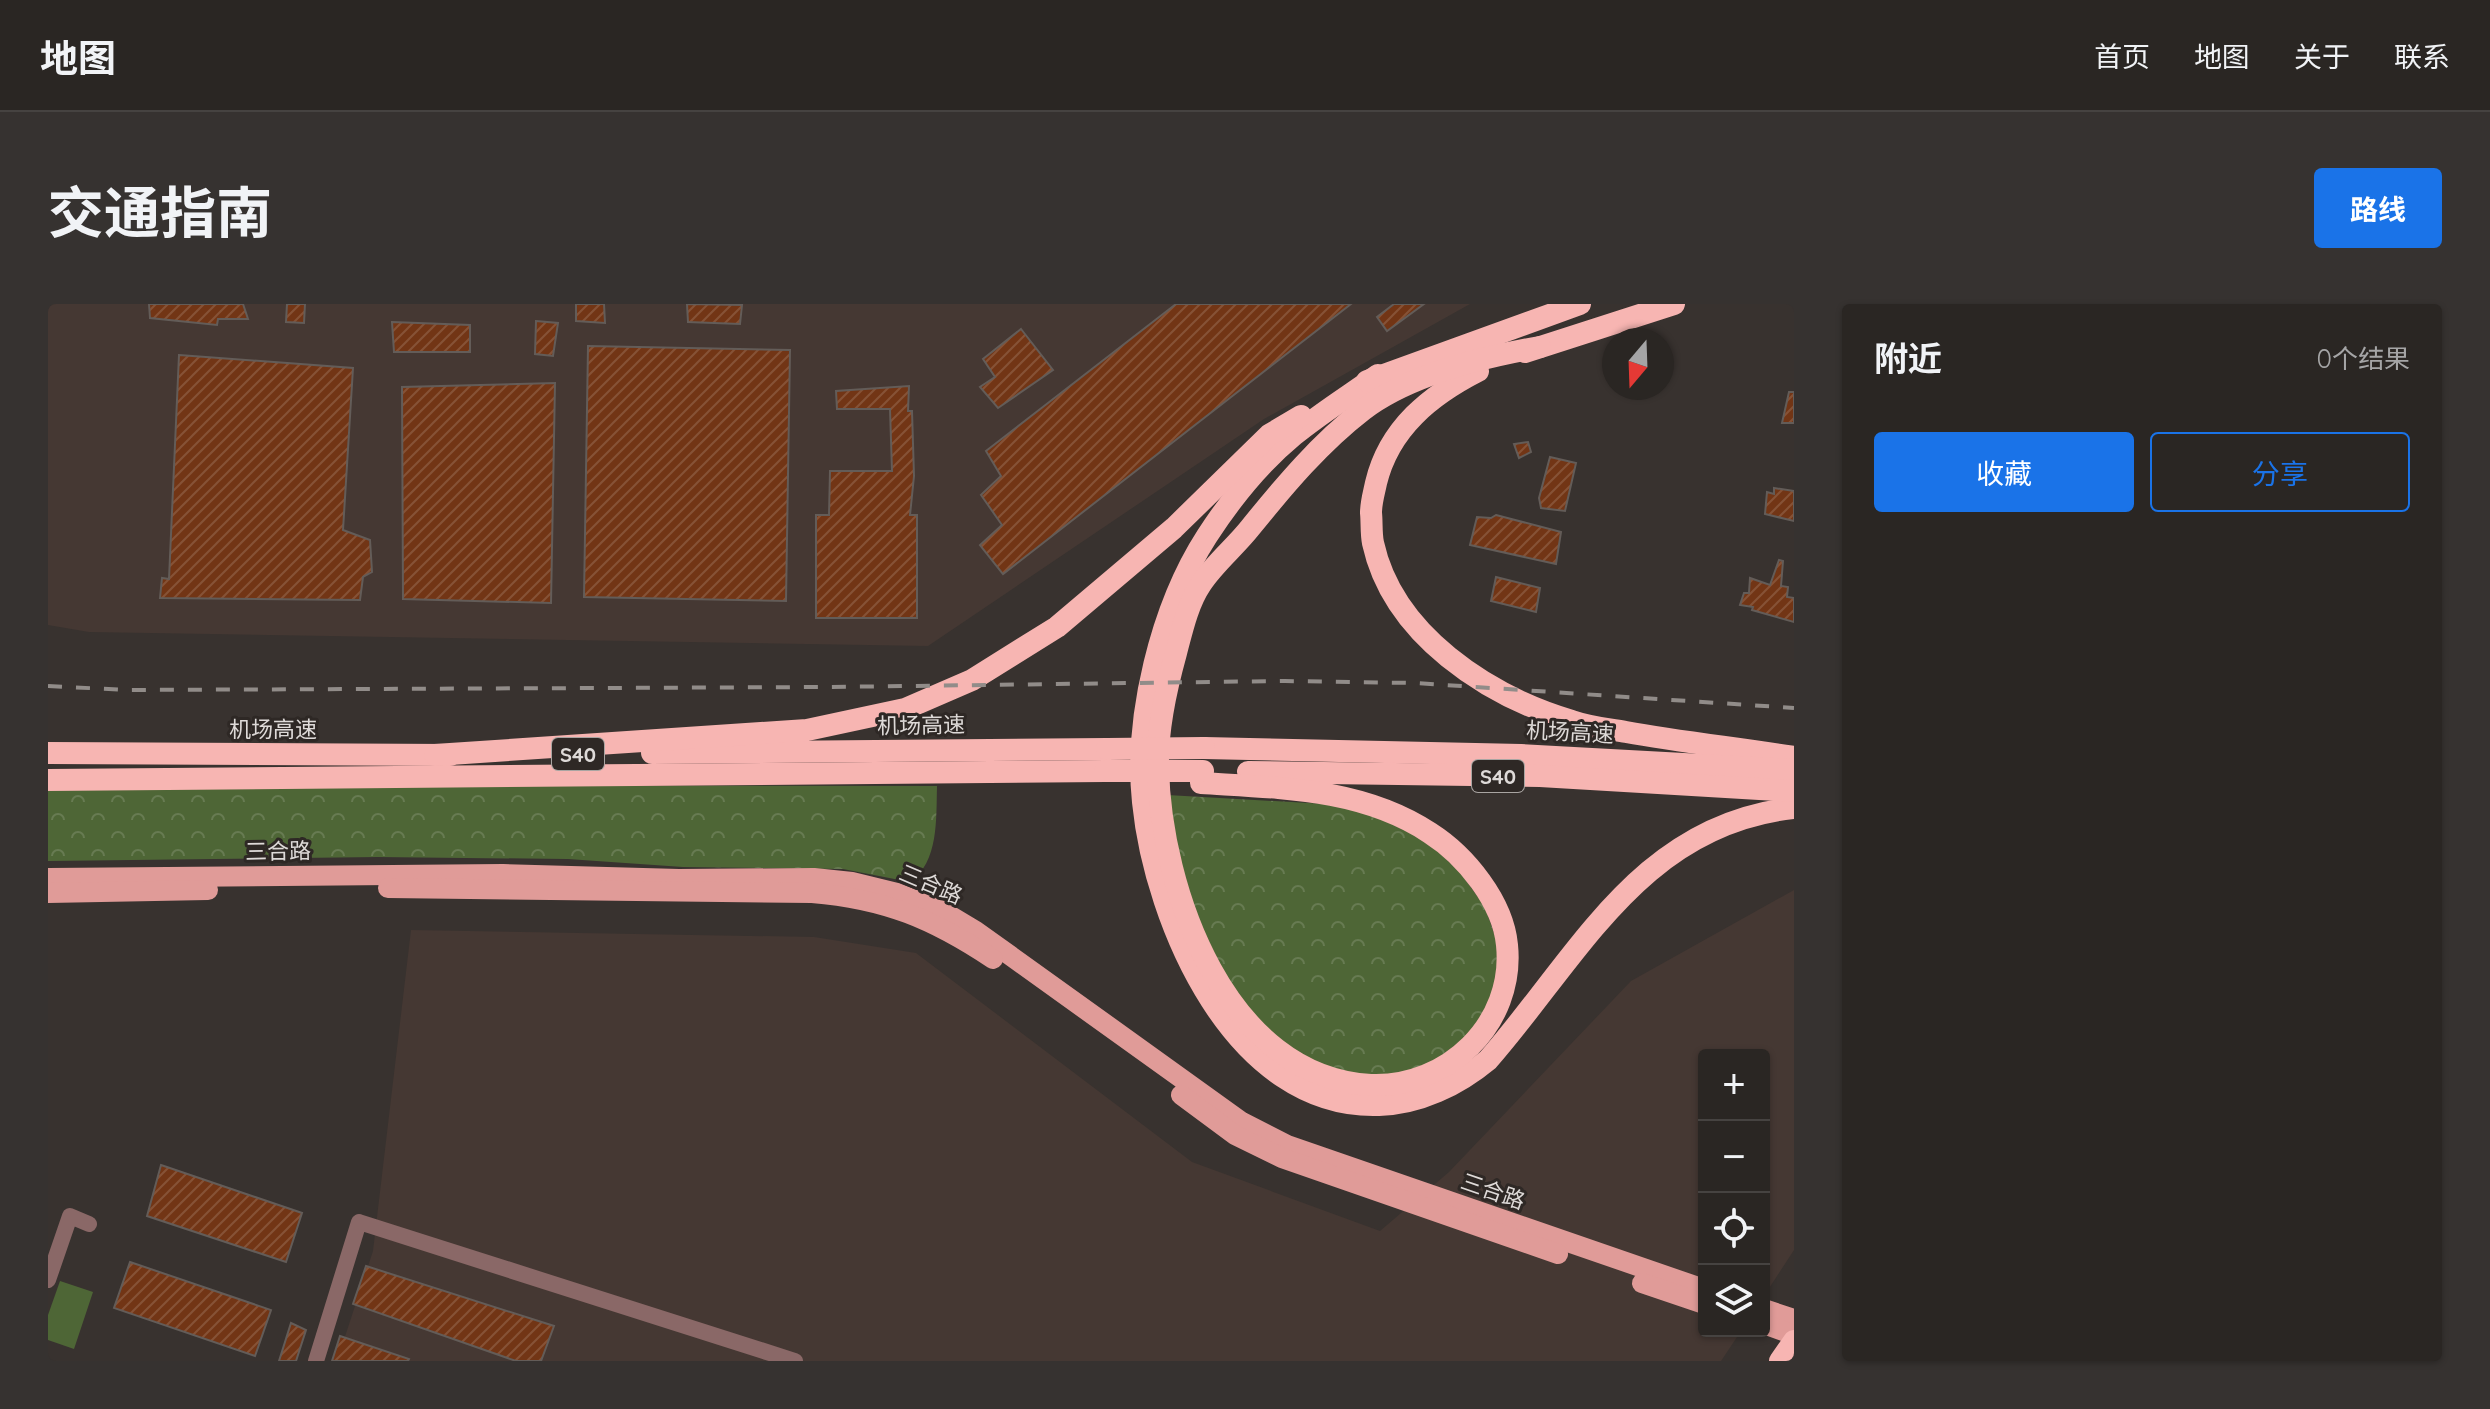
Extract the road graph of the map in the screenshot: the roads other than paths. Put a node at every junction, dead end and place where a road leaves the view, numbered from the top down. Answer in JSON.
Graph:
{"nodes":[{"id":1,"x":1580,"y":304,"type":"edge"},
{"id":2,"x":1674,"y":304,"type":"edge"},
{"id":3,"x":1540,"y":347,"type":"junction"},
{"id":4,"x":1378,"y":375,"type":"junction"},
{"id":5,"x":48,"y":753,"type":"edge"},
{"id":6,"x":435,"y":755,"type":"junction"},
{"id":7,"x":1794,"y":757,"type":"edge"},
{"id":8,"x":1106,"y":760,"type":"junction"},
{"id":9,"x":1794,"y":770,"type":"edge"},
{"id":10,"x":1202,"y":777,"type":"junction"},
{"id":11,"x":48,"y":780,"type":"edge"},
{"id":12,"x":1794,"y":791,"type":"edge"},
{"id":13,"x":1794,"y":808,"type":"edge"},
{"id":14,"x":48,"y":878,"type":"edge"},
{"id":15,"x":48,"y":893,"type":"edge"},
{"id":16,"x":89,"y":1224,"type":"dead end"},
{"id":17,"x":51,"y":1262,"type":"edge"},
{"id":18,"x":48,"y":1280,"type":"edge"},
{"id":19,"x":1698,"y":1287,"type":"edge"},
{"id":20,"x":1698,"y":1302,"type":"edge"},
{"id":21,"x":1770,"y":1311,"type":"edge"},
{"id":22,"x":1794,"y":1319,"type":"edge"},
{"id":23,"x":1770,"y":1326,"type":"edge"},
{"id":24,"x":1794,"y":1335,"type":"edge"},
{"id":25,"x":1794,"y":1341,"type":"edge"},
{"id":26,"x":787,"y":1358,"type":"edge"},
{"id":27,"x":316,"y":1361,"type":"edge"},
{"id":28,"x":1780,"y":1361,"type":"edge"}],
"edges":[{"from":1,"to":4,"type":"highway"},
{"from":2,"to":3,"type":"highway"},
{"from":3,"to":7,"type":"highway"},
{"from":3,"to":10,"type":"highway"},
{"from":4,"to":6,"type":"highway"},
{"from":4,"to":13,"type":"highway"},
{"from":5,"to":6,"type":"highway","name":"机场高速","number":"S40"},
{"from":6,"to":8,"type":"highway","name":"机场高速","number":"S40"},
{"from":8,"to":9,"type":"highway","name":"机场高速","number":"S40","bridge":true},
{"from":8,"to":10,"type":"highway","name":"机场高速","number":"S40","bridge":true},
{"from":8,"to":11,"type":"highway","name":"机场高速","number":"S40"},
{"from":10,"to":12,"type":"highway","name":"机场高速","number":"S40"},
{"from":14,"to":19,"type":"main road","name":"三合路"},
{"from":15,"to":20,"type":"main road","name":"三合路"},
{"from":16,"to":17,"type":"street"},
{"from":17,"to":18,"type":"street"},
{"from":21,"to":22,"type":"main road"},
{"from":23,"to":24,"type":"main road"},
{"from":25,"to":28,"type":"highway"},
{"from":26,"to":27,"type":"street"}]}
